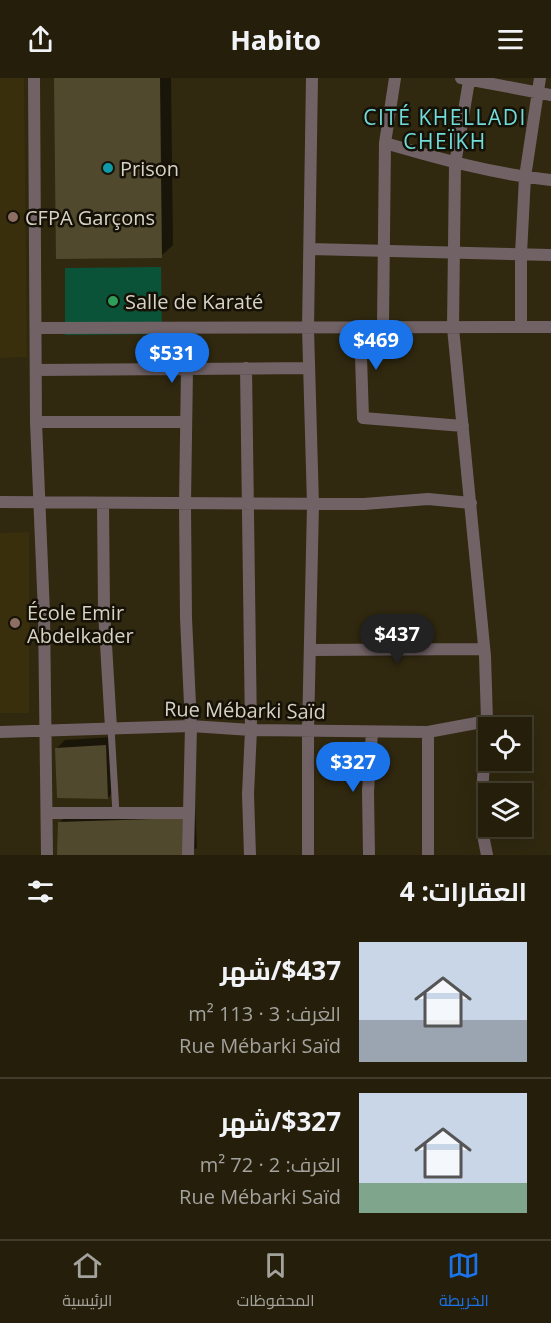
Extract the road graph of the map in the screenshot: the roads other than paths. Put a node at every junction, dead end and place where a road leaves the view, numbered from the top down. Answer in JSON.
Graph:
{"nodes":[{"id":1,"x":34,"y":78,"type":"edge"},
{"id":2,"x":312,"y":78,"type":"edge"},
{"id":3,"x":395,"y":78,"type":"edge"},
{"id":4,"x":540,"y":78,"type":"edge"},
{"id":5,"x":465,"y":79,"type":"edge"},
{"id":6,"x":545,"y":94,"type":"edge"},
{"id":7,"x":386,"y":143,"type":"junction"},
{"id":8,"x":455,"y":164,"type":"junction"},
{"id":9,"x":525,"y":177,"type":"junction"},
{"id":10,"x":551,"y":180,"type":"edge"},
{"id":11,"x":309,"y":249,"type":"junction"},
{"id":12,"x":383,"y":251,"type":"junction"},
{"id":13,"x":455,"y":252,"type":"junction"},
{"id":14,"x":521,"y":254,"type":"junction"},
{"id":15,"x":551,"y":255,"type":"edge"},
{"id":16,"x":360,"y":326,"type":"junction"},
{"id":17,"x":383,"y":326,"type":"junction"},
{"id":18,"x":521,"y":327,"type":"junction"},
{"id":19,"x":551,"y":327,"type":"edge"},
{"id":20,"x":36,"y":328,"type":"junction"},
{"id":21,"x":308,"y":328,"type":"junction"},
{"id":22,"x":453,"y":328,"type":"junction"},
{"id":23,"x":246,"y":368,"type":"junction"},
{"id":24,"x":309,"y":368,"type":"junction"},
{"id":25,"x":187,"y":369,"type":"junction"},
{"id":26,"x":36,"y":370,"type":"junction"},
{"id":27,"x":36,"y":422,"type":"junction"},
{"id":28,"x":186,"y":422,"type":"junction"},
{"id":29,"x":463,"y":426,"type":"junction"},
{"id":30,"x":0,"y":502,"type":"edge"},
{"id":31,"x":39,"y":503,"type":"junction"},
{"id":32,"x":471,"y":503,"type":"junction"},
{"id":33,"x":103,"y":504,"type":"junction"},
{"id":34,"x":185,"y":504,"type":"junction"},
{"id":35,"x":248,"y":504,"type":"junction"},
{"id":36,"x":313,"y":505,"type":"junction"},
{"id":37,"x":484,"y":649,"type":"junction"},
{"id":38,"x":310,"y":650,"type":"junction"},
{"id":39,"x":487,"y":717,"type":"edge"},
{"id":40,"x":478,"y":723,"type":"edge"},
{"id":41,"x":191,"y":726,"type":"junction"},
{"id":42,"x":111,"y":728,"type":"junction"},
{"id":43,"x":45,"y":730,"type":"junction"},
{"id":44,"x":251,"y":730,"type":"junction"},
{"id":45,"x":308,"y":731,"type":"junction"},
{"id":46,"x":0,"y":732,"type":"edge"},
{"id":47,"x":372,"y":732,"type":"junction"},
{"id":48,"x":428,"y":732,"type":"junction"},
{"id":49,"x":484,"y":771,"type":"edge"},
{"id":50,"x":47,"y":813,"type":"junction"},
{"id":51,"x":116,"y":813,"type":"junction"},
{"id":52,"x":188,"y":813,"type":"junction"},
{"id":53,"x":47,"y":855,"type":"edge"},
{"id":54,"x":188,"y":855,"type":"edge"},
{"id":55,"x":250,"y":855,"type":"edge"},
{"id":56,"x":308,"y":855,"type":"edge"},
{"id":57,"x":369,"y":855,"type":"edge"},
{"id":58,"x":428,"y":855,"type":"edge"},
{"id":59,"x":488,"y":855,"type":"edge"}],
"edges":[{"from":1,"to":20,"type":"street"},
{"from":2,"to":11,"type":"street"},
{"from":3,"to":7,"type":"street"},
{"from":4,"to":6,"type":"street"},
{"from":5,"to":6,"type":"street"},
{"from":5,"to":8,"type":"street"},
{"from":6,"to":9,"type":"street"},
{"from":7,"to":8,"type":"street"},
{"from":7,"to":12,"type":"street"},
{"from":8,"to":9,"type":"street"},
{"from":8,"to":13,"type":"street"},
{"from":9,"to":10,"type":"street"},
{"from":9,"to":14,"type":"street"},
{"from":11,"to":12,"type":"street"},
{"from":11,"to":21,"type":"street"},
{"from":12,"to":13,"type":"street"},
{"from":12,"to":17,"type":"street"},
{"from":13,"to":14,"type":"street"},
{"from":13,"to":22,"type":"street"},
{"from":14,"to":15,"type":"street"},
{"from":14,"to":18,"type":"street"},
{"from":16,"to":17,"type":"street"},
{"from":16,"to":21,"type":"street"},
{"from":16,"to":29,"type":"street"},
{"from":17,"to":22,"type":"street"},
{"from":18,"to":19,"type":"street"},
{"from":18,"to":22,"type":"street"},
{"from":20,"to":21,"type":"street"},
{"from":20,"to":26,"type":"street"},
{"from":21,"to":24,"type":"street"},
{"from":22,"to":29,"type":"street"},
{"from":23,"to":24,"type":"street"},
{"from":23,"to":25,"type":"street"},
{"from":23,"to":35,"type":"street"},
{"from":24,"to":36,"type":"street"},
{"from":25,"to":26,"type":"street"},
{"from":25,"to":28,"type":"street"},
{"from":26,"to":27,"type":"street"},
{"from":27,"to":28,"type":"street"},
{"from":27,"to":31,"type":"street"},
{"from":28,"to":34,"type":"street"},
{"from":29,"to":32,"type":"street"},
{"from":30,"to":31,"type":"street"},
{"from":31,"to":33,"type":"street"},
{"from":31,"to":43,"type":"street"},
{"from":32,"to":36,"type":"street"},
{"from":32,"to":37,"type":"street"},
{"from":33,"to":34,"type":"street"},
{"from":33,"to":42,"type":"street"},
{"from":34,"to":35,"type":"street"},
{"from":34,"to":41,"type":"street"},
{"from":35,"to":36,"type":"street"},
{"from":35,"to":44,"type":"street"},
{"from":36,"to":38,"type":"street"},
{"from":37,"to":38,"type":"street"},
{"from":37,"to":39,"type":"street"},
{"from":38,"to":45,"type":"street"},
{"from":40,"to":48,"type":"street","name":"Rue Mébarki Saïd"},
{"from":41,"to":42,"type":"street","name":"Rue Mébarki Saïd"},
{"from":41,"to":44,"type":"street","name":"Rue Mébarki Saïd"},
{"from":41,"to":52,"type":"street"},
{"from":42,"to":43,"type":"street","name":"Rue Mébarki Saïd"},
{"from":42,"to":51,"type":"lane"},
{"from":43,"to":46,"type":"street","name":"Rue Mébarki Saïd"},
{"from":43,"to":50,"type":"street"},
{"from":44,"to":45,"type":"street","name":"Rue Mébarki Saïd"},
{"from":44,"to":55,"type":"street"},
{"from":45,"to":47,"type":"street","name":"Rue Mébarki Saïd"},
{"from":45,"to":56,"type":"street"},
{"from":47,"to":48,"type":"street","name":"Rue Mébarki Saïd"},
{"from":47,"to":57,"type":"street"},
{"from":48,"to":58,"type":"street"},
{"from":49,"to":59,"type":"street"},
{"from":50,"to":51,"type":"street"},
{"from":50,"to":53,"type":"street"},
{"from":51,"to":52,"type":"street"},
{"from":52,"to":54,"type":"street"}]}
